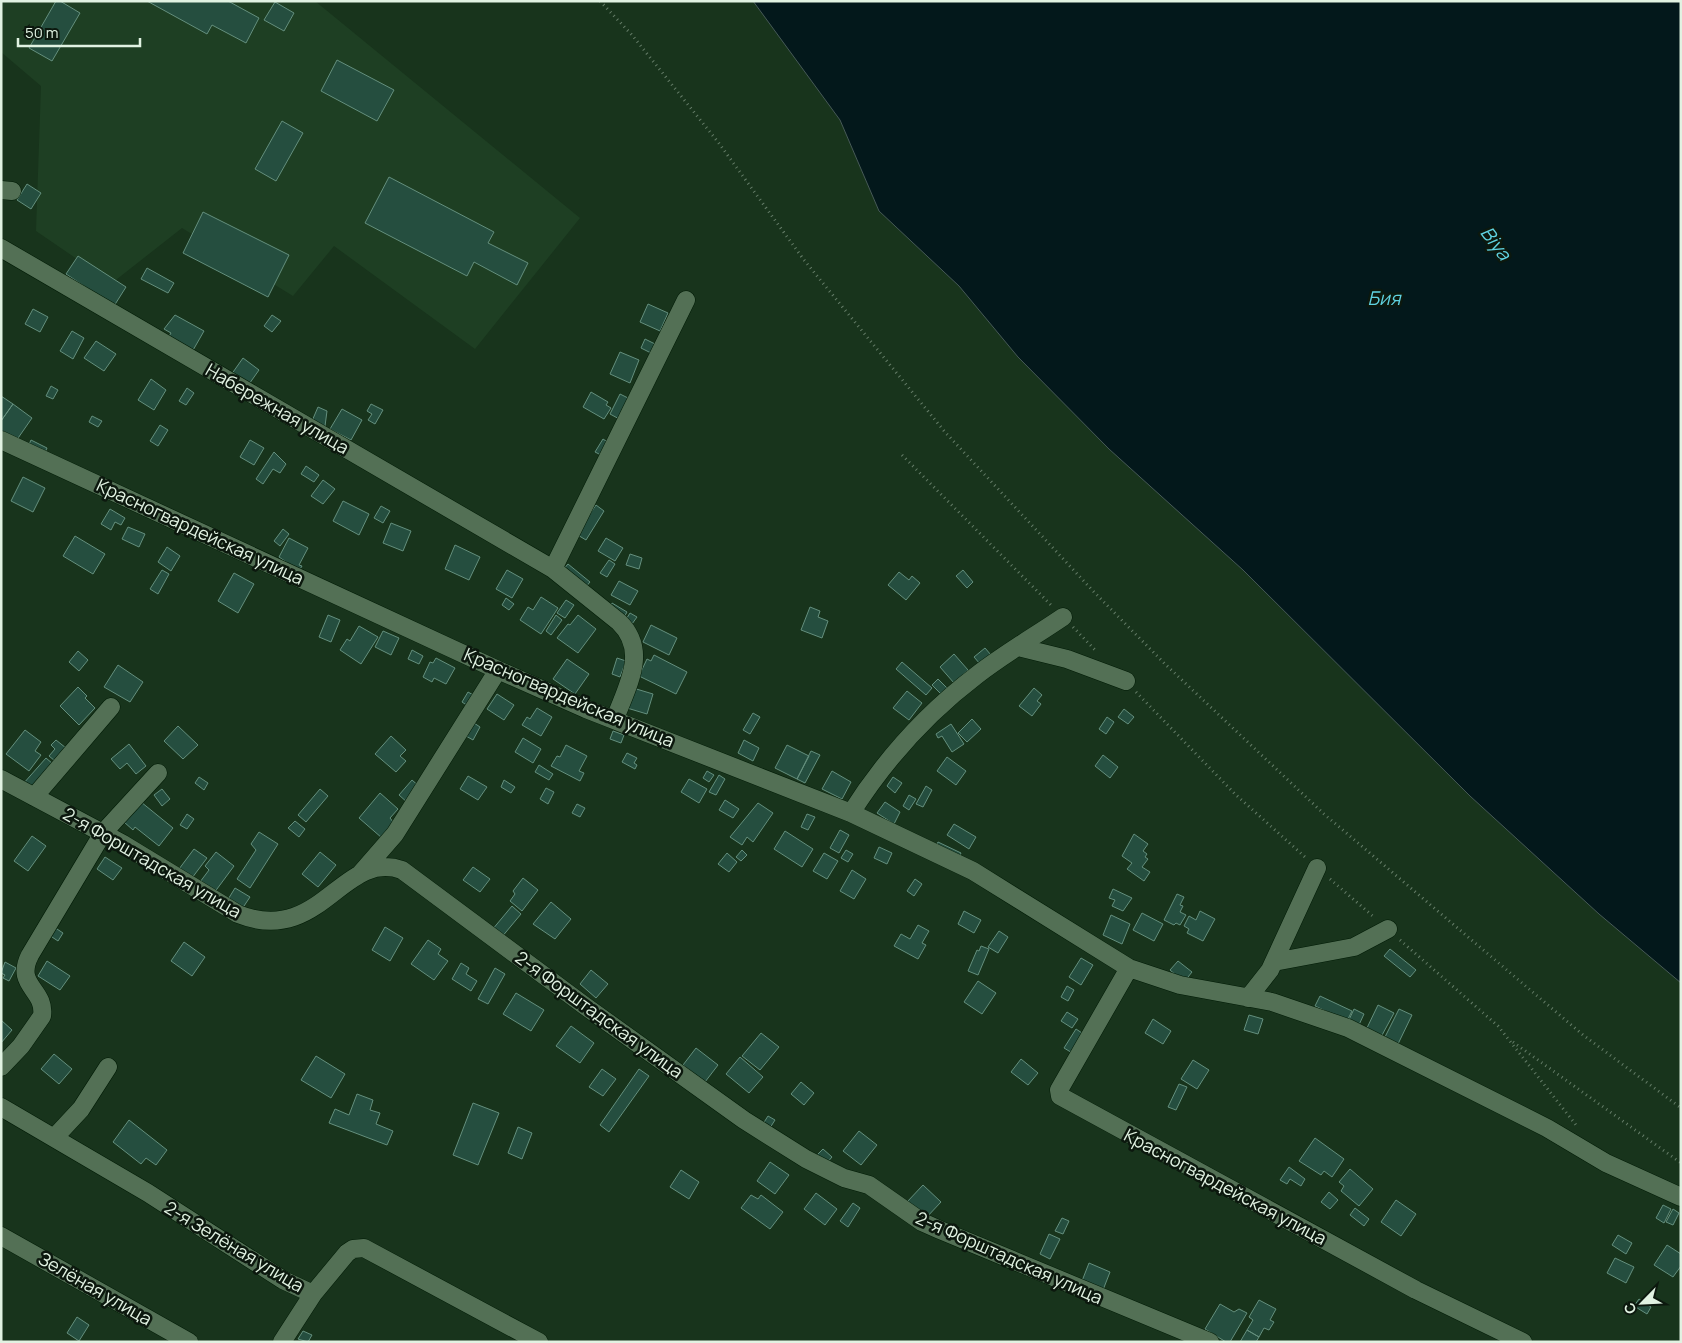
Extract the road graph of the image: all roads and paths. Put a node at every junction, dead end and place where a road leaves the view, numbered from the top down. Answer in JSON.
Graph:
{"nodes":[{"id":1,"x":600,"y":1,"type":"edge"},
{"id":2,"x":1,"y":248,"type":"edge"},
{"id":3,"x":686,"y":300,"type":"dead end"},
{"id":4,"x":1,"y":440,"type":"edge"},
{"id":5,"x":902,"y":454,"type":"dead end"},
{"id":6,"x":553,"y":569,"type":"junction"},
{"id":7,"x":1063,"y":617,"type":"junction"},
{"id":8,"x":1018,"y":647,"type":"junction"},
{"id":9,"x":1098,"y":653,"type":"dead end"},
{"id":10,"x":498,"y":670,"type":"junction"},
{"id":11,"x":1126,"y":681,"type":"joint"},
{"id":12,"x":111,"y":708,"type":"dead end"},
{"id":13,"x":615,"y":719,"type":"junction"},
{"id":14,"x":158,"y":773,"type":"dead end"},
{"id":15,"x":1,"y":779,"type":"edge"},
{"id":16,"x":34,"y":797,"type":"junction"},
{"id":17,"x":851,"y":813,"type":"junction"},
{"id":18,"x":103,"y":833,"type":"junction"},
{"id":19,"x":1317,"y":868,"type":"junction"},
{"id":20,"x":361,"y":873,"type":"junction"},
{"id":21,"x":1388,"y":929,"type":"junction"},
{"id":22,"x":1274,"y":962,"type":"junction"},
{"id":23,"x":1129,"y":968,"type":"junction"},
{"id":24,"x":1248,"y":998,"type":"junction"},
{"id":25,"x":1508,"y":1038,"type":"junction"},
{"id":26,"x":1,"y":1067,"type":"edge"},
{"id":27,"x":108,"y":1067,"type":"dead end"},
{"id":28,"x":1,"y":1107,"type":"edge"},
{"id":29,"x":1681,"y":1108,"type":"edge"},
{"id":30,"x":1581,"y":1131,"type":"dead end"},
{"id":31,"x":54,"y":1138,"type":"junction"},
{"id":32,"x":1681,"y":1164,"type":"edge"},
{"id":33,"x":1681,"y":1197,"type":"edge"},
{"id":34,"x":1,"y":1236,"type":"edge"},
{"id":35,"x":314,"y":1294,"type":"junction"},
{"id":36,"x":189,"y":1342,"type":"edge"},
{"id":37,"x":282,"y":1342,"type":"edge"},
{"id":38,"x":539,"y":1342,"type":"edge"},
{"id":39,"x":1210,"y":1342,"type":"edge"},
{"id":40,"x":1523,"y":1342,"type":"edge"}],
"edges":[{"from":1,"to":29,"type":"path"},
{"from":2,"to":6,"type":"street","name":"Набережная улица"},
{"from":3,"to":6,"type":"street"},
{"from":4,"to":10,"type":"street","name":"Красногвардейская улица"},
{"from":5,"to":7,"type":"path"},
{"from":6,"to":13,"type":"street","name":"Набережная улица"},
{"from":7,"to":8,"type":"street"},
{"from":7,"to":9,"type":"path"},
{"from":8,"to":11,"type":"street"},
{"from":8,"to":17,"type":"street"},
{"from":10,"to":13,"type":"street","name":"Красногвардейская улица"},
{"from":10,"to":20,"type":"street"},
{"from":11,"to":19,"type":"path"},
{"from":12,"to":16,"type":"street"},
{"from":13,"to":17,"type":"street","name":"Красногвардейская улица"},
{"from":14,"to":18,"type":"street"},
{"from":15,"to":16,"type":"street","name":"2-я Форштадская улица"},
{"from":16,"to":18,"type":"street","name":"2-я Форштадская улица"},
{"from":17,"to":23,"type":"street","name":"Красногвардейская улица"},
{"from":18,"to":20,"type":"street","name":"2-я Форштадская улица"},
{"from":18,"to":26,"type":"street"},
{"from":19,"to":21,"type":"path"},
{"from":19,"to":22,"type":"street"},
{"from":20,"to":39,"type":"street","name":"2-я Форштадская улица"},
{"from":21,"to":22,"type":"street"},
{"from":21,"to":25,"type":"path"},
{"from":22,"to":24,"type":"street"},
{"from":23,"to":24,"type":"street","name":"Красногвардейская улица"},
{"from":23,"to":40,"type":"street","name":"Красногвардейская улица"},
{"from":24,"to":33,"type":"street","name":"Красногвардейская улица"},
{"from":25,"to":30,"type":"path"},
{"from":25,"to":32,"type":"path"},
{"from":27,"to":31,"type":"street"},
{"from":28,"to":31,"type":"street","name":"2-я Зелёная улица"},
{"from":31,"to":35,"type":"street","name":"2-я Зелёная улица"},
{"from":34,"to":36,"type":"street","name":"Зелёная улица"},
{"from":35,"to":37,"type":"street"},
{"from":35,"to":38,"type":"street","name":"2-я Зелёная улица"}]}
